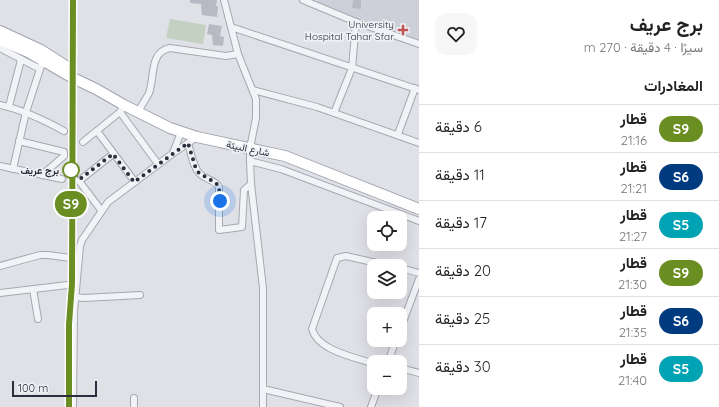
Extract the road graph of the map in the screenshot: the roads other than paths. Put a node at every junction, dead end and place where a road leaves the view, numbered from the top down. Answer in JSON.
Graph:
{"nodes":[{"id":1,"x":224,"y":0,"type":"edge"},
{"id":2,"x":303,"y":0,"type":"edge"},
{"id":3,"x":356,"y":22,"type":"junction"},
{"id":4,"x":231,"y":28,"type":"junction"},
{"id":5,"x":0,"y":31,"type":"edge"},
{"id":6,"x":0,"y":40,"type":"edge"},
{"id":7,"x":419,"y":44,"type":"edge"},
{"id":8,"x":0,"y":48,"type":"edge"},
{"id":9,"x":238,"y":54,"type":"junction"},
{"id":10,"x":21,"y":60,"type":"junction"},
{"id":11,"x":41,"y":65,"type":"junction"},
{"id":12,"x":352,"y":68,"type":"junction"},
{"id":13,"x":96,"y":89,"type":"junction"},
{"id":14,"x":417,"y":89,"type":"edge"},
{"id":15,"x":253,"y":90,"type":"junction"},
{"id":16,"x":9,"y":106,"type":"junction"},
{"id":17,"x":0,"y":107,"type":"edge"},
{"id":18,"x":122,"y":109,"type":"junction"},
{"id":19,"x":26,"y":112,"type":"junction"},
{"id":20,"x":138,"y":112,"type":"junction"},
{"id":21,"x":334,"y":113,"type":"junction"},
{"id":22,"x":64,"y":131,"type":"dead end"},
{"id":23,"x":97,"y":131,"type":"junction"},
{"id":24,"x":181,"y":132,"type":"junction"},
{"id":25,"x":398,"y":134,"type":"junction"},
{"id":26,"x":197,"y":137,"type":"junction"},
{"id":27,"x":20,"y":141,"type":"junction"},
{"id":28,"x":83,"y":142,"type":"dead end"},
{"id":29,"x":188,"y":143,"type":"junction"},
{"id":30,"x":419,"y":143,"type":"edge"},
{"id":31,"x":250,"y":148,"type":"junction"},
{"id":32,"x":113,"y":154,"type":"junction"},
{"id":33,"x":172,"y":154,"type":"junction"},
{"id":34,"x":250,"y":161,"type":"junction"},
{"id":35,"x":158,"y":164,"type":"junction"},
{"id":36,"x":0,"y":166,"type":"edge"},
{"id":37,"x":13,"y":169,"type":"junction"},
{"id":38,"x":42,"y":175,"type":"junction"},
{"id":39,"x":62,"y":179,"type":"dead end"},
{"id":40,"x":134,"y":182,"type":"junction"},
{"id":41,"x":251,"y":184,"type":"junction"},
{"id":42,"x":402,"y":202,"type":"junction"},
{"id":43,"x":419,"y":205,"type":"edge"},
{"id":44,"x":419,"y":209,"type":"edge"},
{"id":45,"x":101,"y":210,"type":"junction"},
{"id":46,"x":419,"y":221,"type":"edge"},
{"id":47,"x":78,"y":259,"type":"junction"},
{"id":48,"x":367,"y":261,"type":"edge"},
{"id":49,"x":0,"y":266,"type":"edge"},
{"id":50,"x":407,"y":269,"type":"edge"},
{"id":51,"x":419,"y":272,"type":"edge"},
{"id":52,"x":419,"y":279,"type":"edge"},
{"id":53,"x":76,"y":284,"type":"junction"},
{"id":54,"x":33,"y":289,"type":"junction"},
{"id":55,"x":0,"y":293,"type":"edge"},
{"id":56,"x":140,"y":295,"type":"dead end"},
{"id":57,"x":75,"y":297,"type":"junction"},
{"id":58,"x":407,"y":311,"type":"edge"},
{"id":59,"x":38,"y":319,"type":"dead end"},
{"id":60,"x":367,"y":361,"type":"edge"},
{"id":61,"x":407,"y":369,"type":"edge"},
{"id":62,"x":419,"y":372,"type":"edge"},
{"id":63,"x":264,"y":389,"type":"junction"},
{"id":64,"x":375,"y":395,"type":"edge"},
{"id":65,"x":134,"y":398,"type":"dead end"},
{"id":66,"x":73,"y":407,"type":"edge"},
{"id":67,"x":134,"y":407,"type":"edge"},
{"id":68,"x":263,"y":407,"type":"edge"},
{"id":69,"x":340,"y":407,"type":"edge"},
{"id":70,"x":371,"y":407,"type":"edge"}],
"edges":[{"from":1,"to":4,"type":"street"},
{"from":2,"to":3,"type":"street"},
{"from":3,"to":7,"type":"street"},
{"from":3,"to":12,"type":"street"},
{"from":4,"to":9,"type":"street"},
{"from":4,"to":12,"type":"street"},
{"from":5,"to":13,"type":"main road","name":"شارع البيئة"},
{"from":6,"to":11,"type":"main road","name":"شارع البيئة"},
{"from":8,"to":10,"type":"street"},
{"from":9,"to":15,"type":"street"},
{"from":9,"to":20,"type":"street"},
{"from":10,"to":11,"type":"street"},
{"from":10,"to":16,"type":"street"},
{"from":11,"to":13,"type":"main road","name":"شارع البيئة"},
{"from":11,"to":19,"type":"street"},
{"from":12,"to":14,"type":"street"},
{"from":12,"to":21,"type":"street"},
{"from":13,"to":18,"type":"main road","name":"شارع البيئة"},
{"from":14,"to":25,"type":"street"},
{"from":15,"to":21,"type":"street"},
{"from":15,"to":31,"type":"street"},
{"from":16,"to":17,"type":"street"},
{"from":16,"to":19,"type":"street"},
{"from":18,"to":20,"type":"main road","name":"شارع البيئة"},
{"from":18,"to":23,"type":"street"},
{"from":18,"to":35,"type":"street"},
{"from":19,"to":22,"type":"street"},
{"from":19,"to":27,"type":"street"},
{"from":20,"to":24,"type":"main road","name":"شارع البيئة"},
{"from":21,"to":25,"type":"street"},
{"from":23,"to":28,"type":"street"},
{"from":23,"to":32,"type":"street"},
{"from":24,"to":26,"type":"main road","name":"شارع البيئة"},
{"from":24,"to":33,"type":"street"},
{"from":25,"to":30,"type":"street"},
{"from":26,"to":29,"type":"street"},
{"from":26,"to":31,"type":"main road","name":"شارع البيئة"},
{"from":27,"to":37,"type":"street"},
{"from":27,"to":38,"type":"street"},
{"from":29,"to":33,"type":"street"},
{"from":29,"to":41,"type":"street"},
{"from":31,"to":34,"type":"street"},
{"from":31,"to":42,"type":"main road","name":"شارع البيئة"},
{"from":32,"to":40,"type":"street"},
{"from":32,"to":45,"type":"street"},
{"from":33,"to":35,"type":"street"},
{"from":34,"to":41,"type":"street"},
{"from":34,"to":46,"type":"street"},
{"from":35,"to":40,"type":"street"},
{"from":36,"to":37,"type":"street"},
{"from":37,"to":38,"type":"street"},
{"from":38,"to":39,"type":"street"},
{"from":40,"to":45,"type":"street"},
{"from":41,"to":63,"type":"street"},
{"from":42,"to":43,"type":"main road","name":"شارع البيئة"},
{"from":42,"to":44,"type":"main road","name":"شارع البيئة"},
{"from":45,"to":47,"type":"street"},
{"from":47,"to":49,"type":"street"},
{"from":47,"to":53,"type":"street"},
{"from":48,"to":60,"type":"street"},
{"from":50,"to":51,"type":"street"},
{"from":52,"to":58,"type":"street"},
{"from":53,"to":54,"type":"street"},
{"from":53,"to":57,"type":"street"},
{"from":54,"to":55,"type":"street"},
{"from":54,"to":59,"type":"street"},
{"from":56,"to":57,"type":"street"},
{"from":57,"to":66,"type":"street"},
{"from":61,"to":62,"type":"street"},
{"from":63,"to":68,"type":"street"},
{"from":63,"to":69,"type":"street"},
{"from":64,"to":70,"type":"street"},
{"from":65,"to":67,"type":"street"}]}
